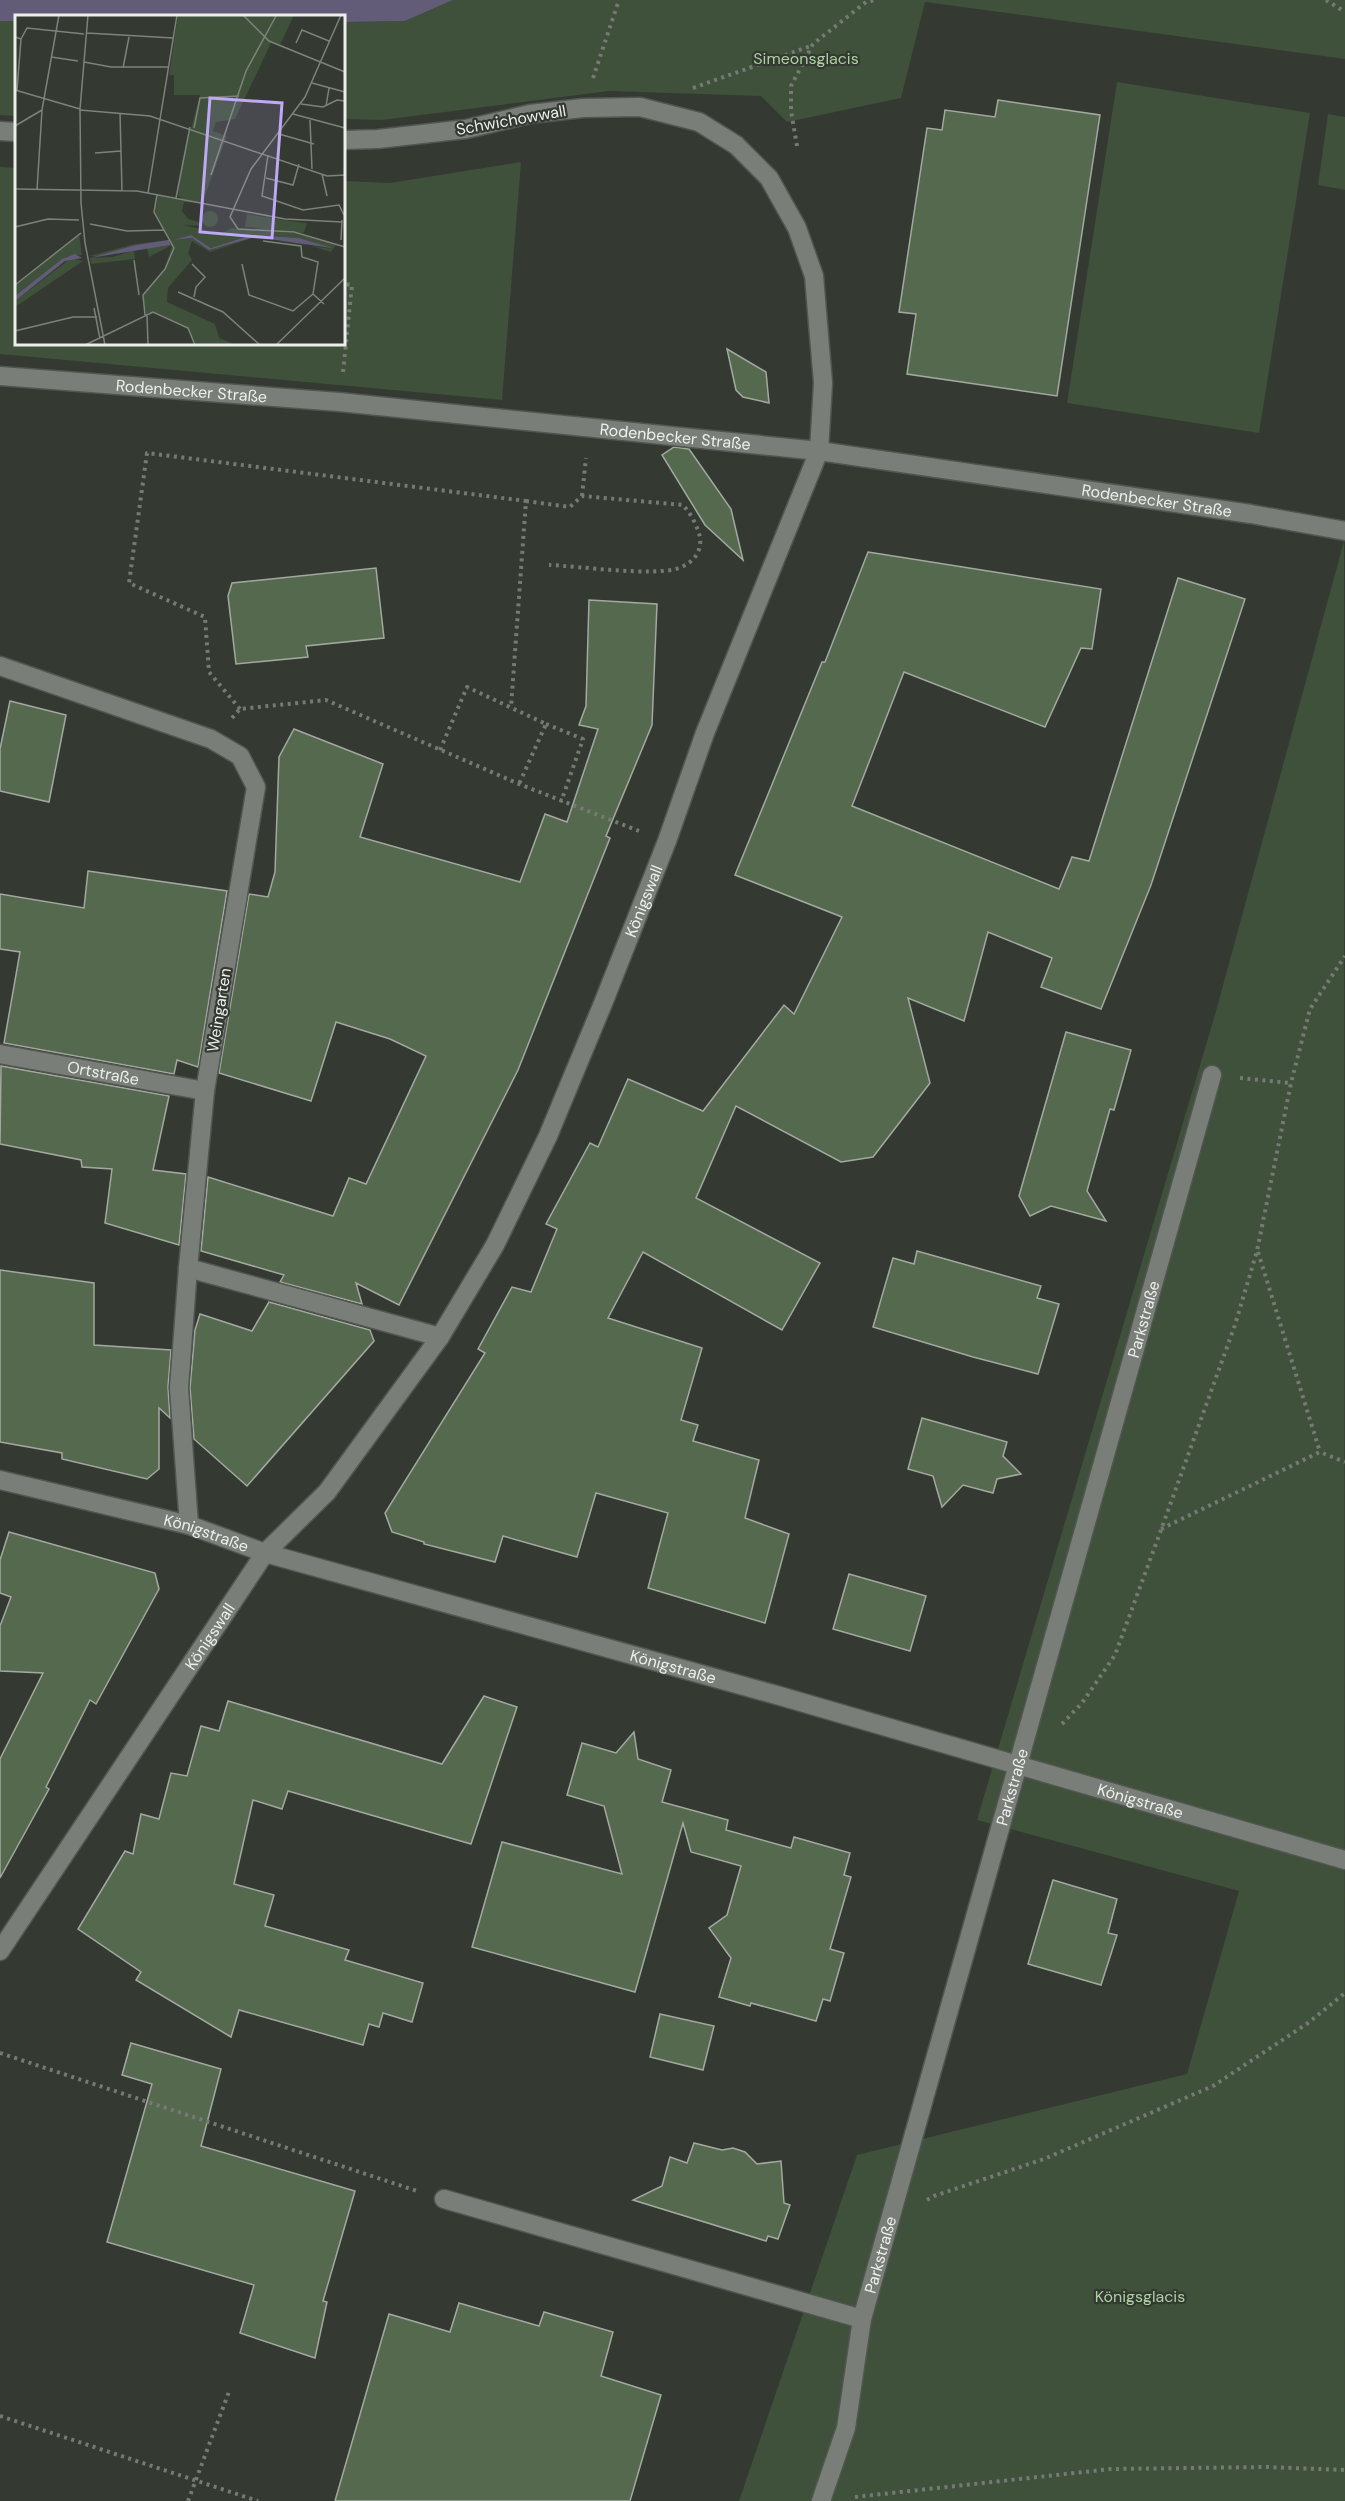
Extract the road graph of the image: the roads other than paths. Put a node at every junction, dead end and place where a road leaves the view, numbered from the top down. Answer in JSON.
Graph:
{"nodes":[{"id":1,"x":0,"y":131,"type":"edge"},
{"id":2,"x":15,"y":132,"type":"edge"},
{"id":3,"x":345,"y":140,"type":"edge"},
{"id":4,"x":0,"y":376,"type":"edge"},
{"id":5,"x":819,"y":451,"type":"junction"},
{"id":6,"x":1345,"y":531,"type":"edge"},
{"id":7,"x":0,"y":666,"type":"edge"},
{"id":8,"x":0,"y":1054,"type":"edge"},
{"id":9,"x":1212,"y":1076,"type":"road end"},
{"id":10,"x":206,"y":1091,"type":"junction"},
{"id":11,"x":189,"y":1268,"type":"junction"},
{"id":12,"x":440,"y":1337,"type":"junction"},
{"id":13,"x":0,"y":1480,"type":"edge"},
{"id":14,"x":189,"y":1525,"type":"junction"},
{"id":15,"x":265,"y":1553,"type":"junction"},
{"id":16,"x":1018,"y":1767,"type":"junction"},
{"id":17,"x":1345,"y":1860,"type":"edge"},
{"id":18,"x":5,"y":1929,"type":"edge"},
{"id":19,"x":0,"y":1951,"type":"edge"},
{"id":20,"x":444,"y":2199,"type":"road end"},
{"id":21,"x":862,"y":2319,"type":"junction"},
{"id":22,"x":821,"y":2501,"type":"edge"}],
"edges":[{"from":1,"to":2,"type":"street"},
{"from":3,"to":5,"type":"street","name":"Schwichowwall"},
{"from":4,"to":5,"type":"street","name":"Rodenbecker Straße"},
{"from":5,"to":6,"type":"street","name":"Rodenbecker Straße"},
{"from":5,"to":12,"type":"street","name":"Königswall"},
{"from":7,"to":10,"type":"street","name":"Weingarten"},
{"from":8,"to":10,"type":"street","name":"Ortstraße"},
{"from":9,"to":16,"type":"street","name":"Parkstraße"},
{"from":10,"to":11,"type":"street","name":"Weingarten"},
{"from":11,"to":12,"type":"street"},
{"from":11,"to":14,"type":"street","name":"Weingarten"},
{"from":12,"to":15,"type":"street","name":"Königswall"},
{"from":13,"to":14,"type":"street","name":"Königstraße"},
{"from":14,"to":15,"type":"street","name":"Königstraße"},
{"from":15,"to":16,"type":"street","name":"Königstraße"},
{"from":15,"to":18,"type":"street","name":"Königswall"},
{"from":16,"to":17,"type":"street","name":"Königstraße"},
{"from":16,"to":21,"type":"street","name":"Parkstraße"},
{"from":18,"to":19,"type":"street","name":"Königswall"},
{"from":20,"to":21,"type":"street"},
{"from":21,"to":22,"type":"street","name":"Parkstraße"}]}
